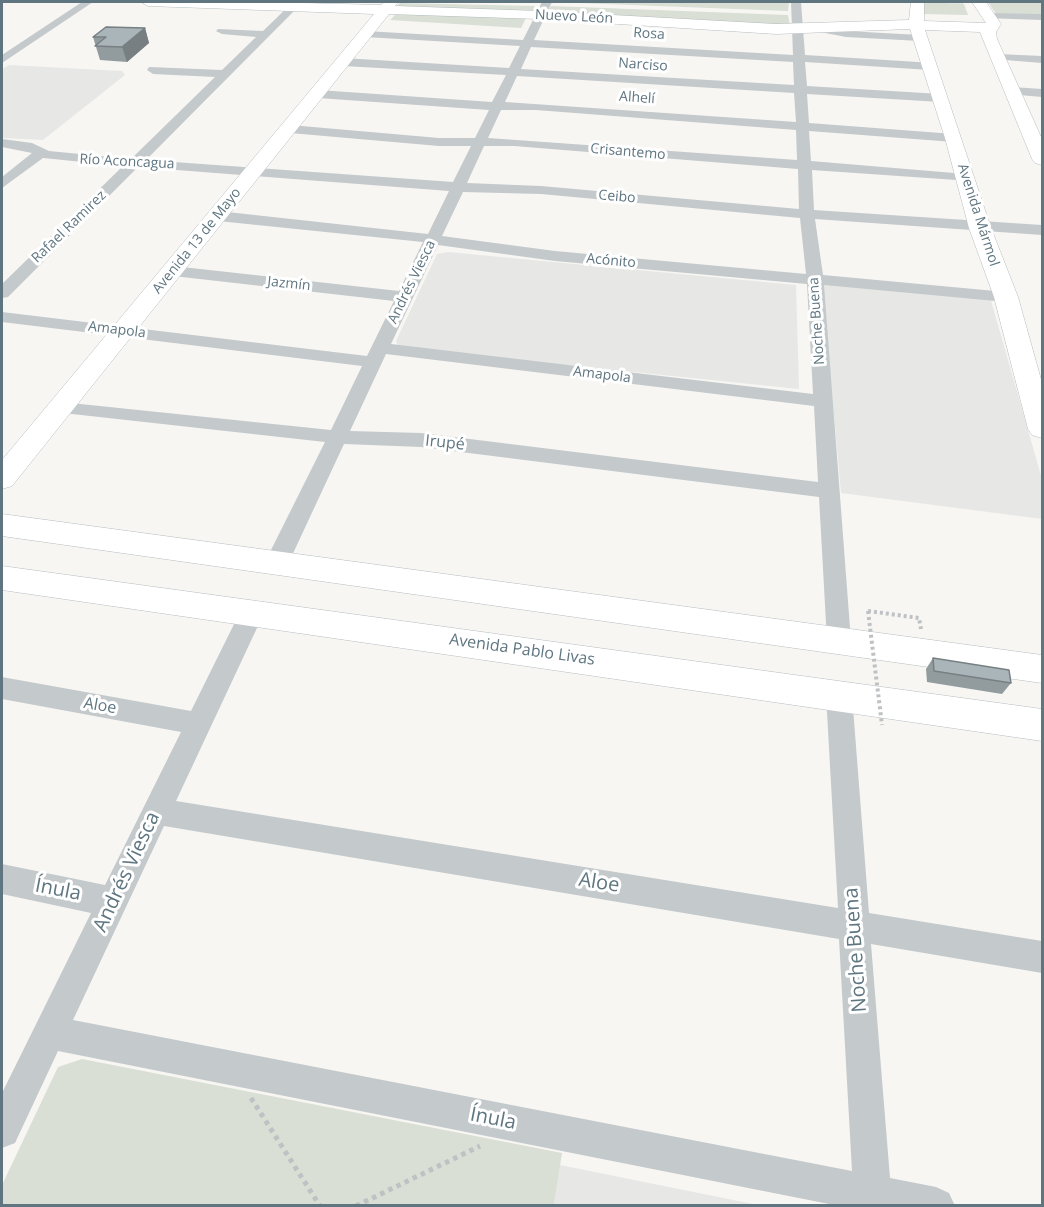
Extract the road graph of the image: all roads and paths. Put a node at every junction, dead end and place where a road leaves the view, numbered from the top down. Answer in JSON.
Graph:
{"nodes":[{"id":1,"x":87,"y":2,"type":"edge"},
{"id":2,"x":148,"y":2,"type":"edge"},
{"id":3,"x":937,"y":2,"type":"edge"},
{"id":4,"x":964,"y":2,"type":"edge"},
{"id":5,"x":979,"y":2,"type":"edge"},
{"id":6,"x":296,"y":4,"type":"edge"},
{"id":7,"x":383,"y":4,"type":"edge"},
{"id":8,"x":543,"y":8,"type":"edge"},
{"id":9,"x":796,"y":15,"type":"edge"},
{"id":10,"x":916,"y":15,"type":"edge"},
{"id":11,"x":1042,"y":17,"type":"edge"},
{"id":12,"x":990,"y":22,"type":"junction"},
{"id":13,"x":222,"y":31,"type":"dead end"},
{"id":14,"x":265,"y":34,"type":"junction"},
{"id":15,"x":365,"y":34,"type":"junction"},
{"id":16,"x":12,"y":37,"type":"dead end"},
{"id":17,"x":33,"y":39,"type":"junction"},
{"id":18,"x":525,"y":43,"type":"junction"},
{"id":19,"x":997,"y":57,"type":"junction"},
{"id":20,"x":800,"y":58,"type":"junction"},
{"id":21,"x":2,"y":60,"type":"edge"},
{"id":22,"x":1042,"y":60,"type":"edge"},
{"id":23,"x":343,"y":62,"type":"junction"},
{"id":24,"x":930,"y":66,"type":"junction"},
{"id":25,"x":153,"y":70,"type":"dead end"},
{"id":26,"x":512,"y":72,"type":"junction"},
{"id":27,"x":224,"y":74,"type":"junction"},
{"id":28,"x":802,"y":89,"type":"junction"},
{"id":29,"x":1012,"y":91,"type":"junction"},
{"id":30,"x":1042,"y":93,"type":"edge"},
{"id":31,"x":318,"y":94,"type":"junction"},
{"id":32,"x":941,"y":98,"type":"junction"},
{"id":33,"x":495,"y":106,"type":"junction"},
{"id":34,"x":803,"y":126,"type":"junction"},
{"id":35,"x":290,"y":129,"type":"junction"},
{"id":36,"x":1037,"y":132,"type":"edge"},
{"id":37,"x":954,"y":138,"type":"junction"},
{"id":38,"x":478,"y":142,"type":"junction"},
{"id":39,"x":2,"y":143,"type":"edge"},
{"id":40,"x":41,"y":153,"type":"junction"},
{"id":41,"x":1042,"y":159,"type":"edge"},
{"id":42,"x":136,"y":162,"type":"junction"},
{"id":43,"x":807,"y":167,"type":"junction"},
{"id":44,"x":255,"y":171,"type":"junction"},
{"id":45,"x":966,"y":178,"type":"junction"},
{"id":46,"x":2,"y":184,"type":"edge"},
{"id":47,"x":456,"y":187,"type":"junction"},
{"id":48,"x":807,"y":214,"type":"junction"},
{"id":49,"x":218,"y":216,"type":"junction"},
{"id":50,"x":980,"y":228,"type":"junction"},
{"id":51,"x":1042,"y":231,"type":"edge"},
{"id":52,"x":433,"y":240,"type":"junction"},
{"id":53,"x":172,"y":271,"type":"junction"},
{"id":54,"x":815,"y":280,"type":"junction"},
{"id":55,"x":2,"y":293,"type":"edge"},
{"id":56,"x":405,"y":297,"type":"junction"},
{"id":57,"x":1006,"y":297,"type":"junction"},
{"id":58,"x":2,"y":317,"type":"edge"},
{"id":59,"x":125,"y":331,"type":"junction"},
{"id":60,"x":378,"y":355,"type":"junction"},
{"id":61,"x":822,"y":401,"type":"junction"},
{"id":62,"x":61,"y":408,"type":"junction"},
{"id":63,"x":1042,"y":428,"type":"edge"},
{"id":64,"x":337,"y":437,"type":"junction"},
{"id":65,"x":2,"y":479,"type":"edge"},
{"id":66,"x":829,"y":491,"type":"junction"},
{"id":67,"x":2,"y":525,"type":"edge"},
{"id":68,"x":277,"y":562,"type":"junction"},
{"id":69,"x":2,"y":578,"type":"edge"},
{"id":70,"x":252,"y":613,"type":"junction"},
{"id":71,"x":919,"y":618,"type":"dead end"},
{"id":72,"x":839,"y":641,"type":"junction"},
{"id":73,"x":1042,"y":669,"type":"edge"},
{"id":74,"x":2,"y":688,"type":"edge"},
{"id":75,"x":839,"y":695,"type":"junction"},
{"id":76,"x":198,"y":724,"type":"junction"},
{"id":77,"x":882,"y":725,"type":"dead end"},
{"id":78,"x":1042,"y":725,"type":"edge"},
{"id":79,"x":156,"y":811,"type":"junction"},
{"id":80,"x":2,"y":879,"type":"edge"},
{"id":81,"x":114,"y":902,"type":"junction"},
{"id":82,"x":855,"y":924,"type":"junction"},
{"id":83,"x":1042,"y":957,"type":"edge"},
{"id":84,"x":49,"y":1032,"type":"junction"},
{"id":85,"x":231,"y":1067,"type":"junction"},
{"id":86,"x":524,"y":1125,"type":"junction"},
{"id":87,"x":2,"y":1130,"type":"edge"},
{"id":88,"x":873,"y":1199,"type":"edge"},
{"id":89,"x":320,"y":1206,"type":"edge"},
{"id":90,"x":356,"y":1206,"type":"edge"},
{"id":91,"x":936,"y":1206,"type":"edge"}],
"edges":[{"from":1,"to":17,"type":"street"},
{"from":2,"to":6,"type":"street","name":"Nuevo León"},
{"from":3,"to":4,"type":"path"},
{"from":5,"to":12,"type":"street"},
{"from":6,"to":7,"type":"street","name":"Nuevo León"},
{"from":6,"to":14,"type":"street","name":"Rafael Ramirez"},
{"from":7,"to":8,"type":"street","name":"Nuevo León"},
{"from":7,"to":15,"type":"street","name":"Avenida 13 de Mayo"},
{"from":8,"to":9,"type":"street","name":"Nuevo León"},
{"from":8,"to":18,"type":"street","name":"Andrés Viesca"},
{"from":9,"to":10,"type":"street","name":"Nuevo León"},
{"from":9,"to":10,"type":"street","name":"Nuevo León"},
{"from":9,"to":20,"type":"street","name":"Noche Buena"},
{"from":10,"to":12,"type":"street","name":"Nuevo León"},
{"from":10,"to":24,"type":"street","name":"Avenida Mármol"},
{"from":11,"to":12,"type":"street"},
{"from":12,"to":19,"type":"street"},
{"from":13,"to":14,"type":"street"},
{"from":14,"to":27,"type":"street","name":"Rafael Ramirez"},
{"from":15,"to":18,"type":"street","name":"Rosa"},
{"from":15,"to":23,"type":"street","name":"Avenida 13 de Mayo"},
{"from":16,"to":17,"type":"street"},
{"from":17,"to":21,"type":"street"},
{"from":18,"to":20,"type":"street","name":"Rosa"},
{"from":18,"to":26,"type":"street","name":"Andrés Viesca"},
{"from":19,"to":22,"type":"street"},
{"from":19,"to":29,"type":"street"},
{"from":20,"to":24,"type":"street","name":"Rosa"},
{"from":20,"to":28,"type":"street","name":"Noche Buena"},
{"from":23,"to":26,"type":"street","name":"Narciso"},
{"from":23,"to":31,"type":"street","name":"Avenida 13 de Mayo"},
{"from":24,"to":32,"type":"street","name":"Avenida Mármol"},
{"from":25,"to":27,"type":"street"},
{"from":26,"to":28,"type":"street","name":"Narciso"},
{"from":26,"to":33,"type":"street","name":"Andrés Viesca"},
{"from":27,"to":42,"type":"street","name":"Rafael Ramirez"},
{"from":28,"to":32,"type":"street","name":"Narciso"},
{"from":28,"to":34,"type":"street","name":"Noche Buena"},
{"from":29,"to":30,"type":"street"},
{"from":29,"to":36,"type":"street"},
{"from":31,"to":33,"type":"street","name":"Alhelí"},
{"from":31,"to":35,"type":"street","name":"Avenida 13 de Mayo"},
{"from":32,"to":37,"type":"street","name":"Avenida Mármol"},
{"from":33,"to":34,"type":"street","name":"Alhelí"},
{"from":33,"to":38,"type":"street","name":"Andrés Viesca"},
{"from":34,"to":37,"type":"street","name":"Alhelí"},
{"from":34,"to":43,"type":"street","name":"Noche Buena"},
{"from":35,"to":38,"type":"street","name":"Crisantemo"},
{"from":35,"to":44,"type":"street","name":"Avenida 13 de Mayo"},
{"from":36,"to":41,"type":"street"},
{"from":37,"to":45,"type":"street","name":"Avenida Mármol"},
{"from":38,"to":43,"type":"street","name":"Crisantemo"},
{"from":38,"to":47,"type":"street","name":"Andrés Viesca"},
{"from":39,"to":40,"type":"street","name":"Río Aconcagua"},
{"from":40,"to":42,"type":"street","name":"Río Aconcagua"},
{"from":40,"to":46,"type":"street"},
{"from":42,"to":44,"type":"street","name":"Río Aconcagua"},
{"from":42,"to":55,"type":"street","name":"Rafael Ramirez"},
{"from":43,"to":45,"type":"street","name":"Crisantemo"},
{"from":43,"to":48,"type":"street","name":"Noche Buena"},
{"from":44,"to":47,"type":"street","name":"Ceibo"},
{"from":44,"to":49,"type":"street","name":"Avenida 13 de Mayo"},
{"from":45,"to":50,"type":"street","name":"Avenida Mármol"},
{"from":47,"to":48,"type":"street","name":"Ceibo"},
{"from":47,"to":52,"type":"street","name":"Andrés Viesca"},
{"from":48,"to":50,"type":"street","name":"Ceibo"},
{"from":48,"to":54,"type":"street","name":"Noche Buena"},
{"from":49,"to":52,"type":"street","name":"Acónito"},
{"from":49,"to":53,"type":"street","name":"Avenida 13 de Mayo"},
{"from":50,"to":51,"type":"street","name":"Ceibo"},
{"from":50,"to":57,"type":"street","name":"Avenida Mármol"},
{"from":52,"to":54,"type":"street","name":"Acónito"},
{"from":52,"to":56,"type":"street","name":"Andrés Viesca"},
{"from":53,"to":56,"type":"street","name":"Jazmín"},
{"from":53,"to":59,"type":"street","name":"Avenida 13 de Mayo"},
{"from":54,"to":57,"type":"street","name":"Acónito"},
{"from":54,"to":61,"type":"street","name":"Noche Buena"},
{"from":56,"to":60,"type":"street","name":"Andrés Viesca"},
{"from":57,"to":63,"type":"street","name":"Avenida Mármol"},
{"from":58,"to":59,"type":"street","name":"Amapola"},
{"from":59,"to":60,"type":"street","name":"Amapola"},
{"from":59,"to":62,"type":"street","name":"Avenida 13 de Mayo"},
{"from":60,"to":61,"type":"street","name":"Amapola"},
{"from":60,"to":64,"type":"street","name":"Andrés Viesca"},
{"from":61,"to":66,"type":"street","name":"Noche Buena"},
{"from":62,"to":64,"type":"street","name":"Irupé"},
{"from":62,"to":65,"type":"street","name":"Avenida 13 de Mayo"},
{"from":64,"to":66,"type":"street","name":"Irupé"},
{"from":64,"to":68,"type":"street","name":"Andrés Viesca"},
{"from":66,"to":72,"type":"street","name":"Noche Buena"},
{"from":67,"to":68,"type":"street"},
{"from":68,"to":72,"type":"street"},
{"from":69,"to":70,"type":"street","name":"Avenida Pablo Livas"},
{"from":70,"to":75,"type":"street","name":"Avenida Pablo Livas"},
{"from":70,"to":76,"type":"street","name":"Andrés Viesca"},
{"from":71,"to":77,"type":"path","bridge":true},
{"from":72,"to":73,"type":"street"},
{"from":74,"to":76,"type":"street","name":"Aloe"},
{"from":75,"to":78,"type":"street","name":"Avenida Pablo Livas"},
{"from":75,"to":82,"type":"street","name":"Noche Buena"},
{"from":76,"to":79,"type":"street","name":"Andrés Viesca"},
{"from":79,"to":81,"type":"street","name":"Andrés Viesca"},
{"from":79,"to":82,"type":"street","name":"Aloe"},
{"from":80,"to":81,"type":"street","name":"Ínula"},
{"from":81,"to":84,"type":"street","name":"Andrés Viesca"},
{"from":82,"to":83,"type":"street","name":"Aloe"},
{"from":82,"to":88,"type":"street","name":"Noche Buena"},
{"from":84,"to":85,"type":"street","name":"Ínula"},
{"from":84,"to":87,"type":"street","name":"Andrés Viesca"},
{"from":85,"to":86,"type":"street","name":"Ínula"},
{"from":85,"to":89,"type":"path"},
{"from":86,"to":88,"type":"street","name":"Ínula"},
{"from":86,"to":90,"type":"path"},
{"from":88,"to":91,"type":"street","name":"Ínula"}]}
